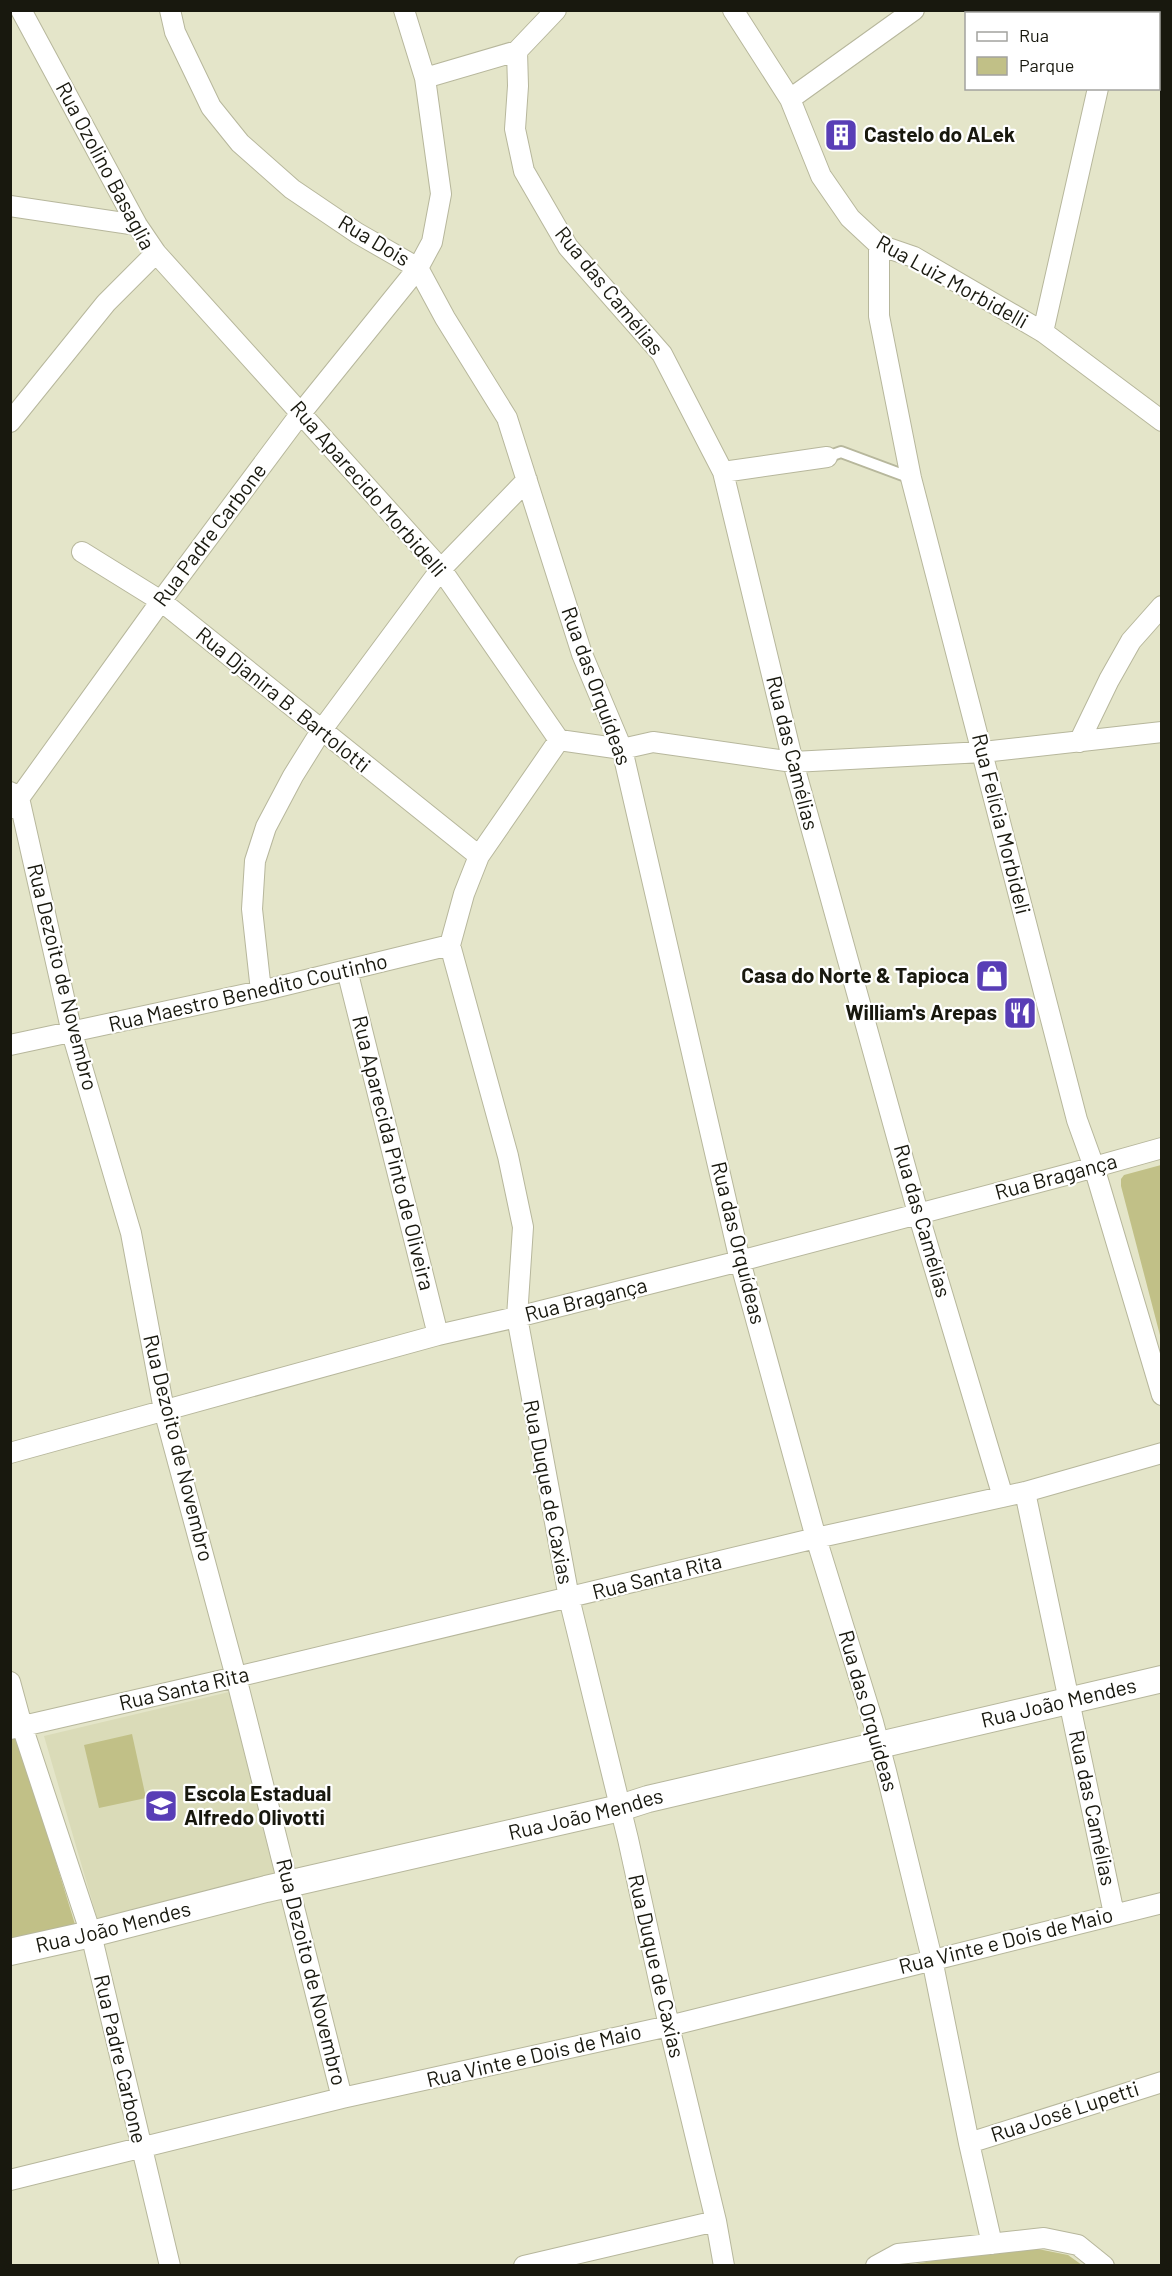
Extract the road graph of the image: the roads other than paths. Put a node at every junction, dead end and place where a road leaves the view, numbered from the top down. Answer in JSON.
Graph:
{"nodes":[{"id":1,"x":21,"y":10,"type":"edge"},
{"id":2,"x":170,"y":10,"type":"edge"},
{"id":3,"x":404,"y":10,"type":"edge"},
{"id":4,"x":556,"y":10,"type":"edge"},
{"id":5,"x":733,"y":10,"type":"edge"},
{"id":6,"x":914,"y":10,"type":"edge"},
{"id":7,"x":517,"y":51,"type":"junction"},
{"id":8,"x":425,"y":78,"type":"junction"},
{"id":9,"x":1098,"y":90,"type":"edge"},
{"id":10,"x":790,"y":99,"type":"junction"},
{"id":11,"x":10,"y":206,"type":"edge"},
{"id":12,"x":136,"y":225,"type":"junction"},
{"id":13,"x":879,"y":245,"type":"junction"},
{"id":14,"x":156,"y":253,"type":"junction"},
{"id":15,"x":418,"y":268,"type":"junction"},
{"id":16,"x":1043,"y":332,"type":"junction"},
{"id":17,"x":301,"y":413,"type":"junction"},
{"id":18,"x":1161,"y":421,"type":"edge"},
{"id":19,"x":10,"y":422,"type":"edge"},
{"id":20,"x":827,"y":457,"type":"joint"},
{"id":21,"x":723,"y":472,"type":"junction"},
{"id":22,"x":910,"y":478,"type":"junction"},
{"id":23,"x":527,"y":480,"type":"junction"},
{"id":24,"x":82,"y":552,"type":"dead end"},
{"id":25,"x":441,"y":569,"type":"junction"},
{"id":26,"x":162,"y":601,"type":"junction"},
{"id":27,"x":1161,"y":606,"type":"edge"},
{"id":28,"x":321,"y":731,"type":"junction"},
{"id":29,"x":1161,"y":732,"type":"edge"},
{"id":30,"x":559,"y":740,"type":"junction"},
{"id":31,"x":1079,"y":742,"type":"junction"},
{"id":32,"x":622,"y":749,"type":"junction"},
{"id":33,"x":983,"y":752,"type":"junction"},
{"id":34,"x":793,"y":762,"type":"junction"},
{"id":35,"x":13,"y":800,"type":"edge"},
{"id":36,"x":479,"y":856,"type":"junction"},
{"id":37,"x":450,"y":945,"type":"junction"},
{"id":38,"x":347,"y":970,"type":"junction"},
{"id":39,"x":261,"y":991,"type":"junction"},
{"id":40,"x":72,"y":1033,"type":"junction"},
{"id":41,"x":10,"y":1045,"type":"edge"},
{"id":42,"x":1161,"y":1148,"type":"edge"},
{"id":43,"x":1094,"y":1167,"type":"junction"},
{"id":44,"x":918,"y":1213,"type":"junction"},
{"id":45,"x":740,"y":1261,"type":"junction"},
{"id":46,"x":517,"y":1317,"type":"junction"},
{"id":47,"x":438,"y":1335,"type":"junction"},
{"id":48,"x":1161,"y":1395,"type":"edge"},
{"id":49,"x":164,"y":1410,"type":"junction"},
{"id":50,"x":10,"y":1453,"type":"edge"},
{"id":51,"x":1161,"y":1453,"type":"edge"},
{"id":52,"x":1025,"y":1492,"type":"junction"},
{"id":53,"x":1003,"y":1497,"type":"junction"},
{"id":54,"x":816,"y":1538,"type":"junction"},
{"id":55,"x":569,"y":1598,"type":"junction"},
{"id":56,"x":236,"y":1677,"type":"junction"},
{"id":57,"x":1161,"y":1679,"type":"edge"},
{"id":58,"x":10,"y":1682,"type":"edge"},
{"id":59,"x":1069,"y":1702,"type":"junction"},
{"id":60,"x":16,"y":1728,"type":"edge"},
{"id":61,"x":879,"y":1745,"type":"junction"},
{"id":62,"x":620,"y":1808,"type":"junction"},
{"id":63,"x":289,"y":1885,"type":"junction"},
{"id":64,"x":1161,"y":1903,"type":"edge"},
{"id":65,"x":1114,"y":1914,"type":"junction"},
{"id":66,"x":91,"y":1934,"type":"junction"},
{"id":67,"x":10,"y":1952,"type":"edge"},
{"id":68,"x":932,"y":1959,"type":"junction"},
{"id":69,"x":669,"y":2026,"type":"junction"},
{"id":70,"x":1161,"y":2082,"type":"edge"},
{"id":71,"x":342,"y":2098,"type":"junction"},
{"id":72,"x":969,"y":2143,"type":"junction"},
{"id":73,"x":141,"y":2148,"type":"junction"},
{"id":74,"x":10,"y":2180,"type":"edge"},
{"id":75,"x":716,"y":2221,"type":"junction"},
{"id":76,"x":992,"y":2244,"type":"junction"},
{"id":77,"x":170,"y":2265,"type":"edge"},
{"id":78,"x":524,"y":2265,"type":"edge"},
{"id":79,"x":724,"y":2265,"type":"edge"},
{"id":80,"x":876,"y":2265,"type":"edge"},
{"id":81,"x":1104,"y":2265,"type":"edge"}],
"edges":[{"from":1,"to":12,"type":"street","name":"Rua Ozolino Basaglia"},
{"from":2,"to":15,"type":"street","name":"Rua Dois"},
{"from":3,"to":8,"type":"street","name":"Rua Dois"},
{"from":4,"to":7,"type":"street"},
{"from":5,"to":10,"type":"street","name":"Rua Luiz Morbidelli"},
{"from":6,"to":10,"type":"street"},
{"from":7,"to":8,"type":"street"},
{"from":7,"to":21,"type":"street","name":"Rua das Camélias"},
{"from":8,"to":15,"type":"street","name":"Rua Dois"},
{"from":9,"to":16,"type":"street"},
{"from":10,"to":13,"type":"street","name":"Rua Luiz Morbidelli"},
{"from":11,"to":12,"type":"street"},
{"from":12,"to":14,"type":"street","name":"Rua Ozolino Basaglia"},
{"from":13,"to":16,"type":"street","name":"Rua Luiz Morbidelli"},
{"from":13,"to":22,"type":"street","name":"Rua Felícia Morbideli"},
{"from":14,"to":17,"type":"street","name":"Rua Aparecido Morbidelli"},
{"from":14,"to":19,"type":"street","name":"Rua Ozolino Basaglia"},
{"from":15,"to":17,"type":"street","name":"Rua Padre Carbone"},
{"from":15,"to":23,"type":"street","name":"Rua das Orquídeas"},
{"from":16,"to":18,"type":"street","name":"Rua Luiz Morbidelli"},
{"from":17,"to":25,"type":"street","name":"Rua Aparecido Morbidelli"},
{"from":17,"to":26,"type":"street","name":"Rua Padre Carbone"},
{"from":20,"to":21,"type":"street"},
{"from":20,"to":22,"type":"lane"},
{"from":21,"to":34,"type":"street","name":"Rua das Camélias"},
{"from":22,"to":33,"type":"street","name":"Rua Felícia Morbideli"},
{"from":23,"to":25,"type":"street"},
{"from":23,"to":32,"type":"street","name":"Rua das Orquídeas"},
{"from":24,"to":26,"type":"street","name":"Rua Djanira B. Bartolotti"},
{"from":25,"to":28,"type":"street"},
{"from":25,"to":30,"type":"street","name":"Rua Aparecido Morbidelli"},
{"from":26,"to":28,"type":"street","name":"Rua Djanira B. Bartolotti"},
{"from":26,"to":35,"type":"street","name":"Rua Padre Carbone"},
{"from":27,"to":31,"type":"street"},
{"from":28,"to":36,"type":"street","name":"Rua Djanira B. Bartolotti"},
{"from":28,"to":39,"type":"street"},
{"from":29,"to":31,"type":"street"},
{"from":30,"to":32,"type":"street"},
{"from":30,"to":36,"type":"street"},
{"from":31,"to":33,"type":"street"},
{"from":32,"to":34,"type":"street"},
{"from":32,"to":45,"type":"street","name":"Rua das Orquídeas"},
{"from":33,"to":34,"type":"street"},
{"from":33,"to":43,"type":"street","name":"Rua Felícia Morbideli"},
{"from":34,"to":44,"type":"street","name":"Rua das Camélias"},
{"from":35,"to":40,"type":"street","name":"Rua Dezoito de Novembro"},
{"from":36,"to":37,"type":"street"},
{"from":37,"to":38,"type":"street","name":"Rua Maestro Benedito Coutinho"},
{"from":37,"to":46,"type":"street","name":"Rua Duque de Caxias"},
{"from":38,"to":39,"type":"street","name":"Rua Maestro Benedito Coutinho"},
{"from":38,"to":47,"type":"street","name":"Rua Aparecida Pinto de Oliveira"},
{"from":39,"to":40,"type":"street","name":"Rua Maestro Benedito Coutinho"},
{"from":40,"to":41,"type":"street","name":"Rua Maestro Benedito Coutinho"},
{"from":40,"to":49,"type":"street","name":"Rua Dezoito de Novembro"},
{"from":42,"to":43,"type":"street","name":"Rua Bragança"},
{"from":43,"to":44,"type":"street","name":"Rua Bragança"},
{"from":43,"to":48,"type":"street","name":"Rua Felícia Morbideli"},
{"from":44,"to":45,"type":"street","name":"Rua Bragança"},
{"from":44,"to":53,"type":"street","name":"Rua das Camélias"},
{"from":45,"to":46,"type":"street","name":"Rua Bragança"},
{"from":45,"to":54,"type":"street","name":"Rua das Orquídeas"},
{"from":46,"to":47,"type":"street","name":"Rua Bragança"},
{"from":46,"to":55,"type":"street","name":"Rua Duque de Caxias"},
{"from":47,"to":49,"type":"street","name":"Rua Bragança"},
{"from":49,"to":50,"type":"street","name":"Rua Bragança"},
{"from":49,"to":56,"type":"street","name":"Rua Dezoito de Novembro"},
{"from":51,"to":52,"type":"street","name":"Rua Santa Rita"},
{"from":52,"to":53,"type":"street","name":"Rua Santa Rita"},
{"from":52,"to":59,"type":"street","name":"Rua das Camélias"},
{"from":53,"to":54,"type":"street","name":"Rua Santa Rita"},
{"from":54,"to":55,"type":"street","name":"Rua Santa Rita"},
{"from":54,"to":61,"type":"street","name":"Rua das Orquídeas"},
{"from":55,"to":56,"type":"street","name":"Rua Santa Rita"},
{"from":55,"to":62,"type":"street","name":"Rua Duque de Caxias"},
{"from":56,"to":60,"type":"street","name":"Rua Santa Rita"},
{"from":56,"to":63,"type":"street","name":"Rua Dezoito de Novembro"},
{"from":57,"to":59,"type":"street","name":"Rua João Mendes"},
{"from":58,"to":60,"type":"street","name":"Rua Padre Carbone"},
{"from":59,"to":61,"type":"street","name":"Rua João Mendes"},
{"from":59,"to":65,"type":"street","name":"Rua das Camélias"},
{"from":60,"to":66,"type":"street","name":"Rua Padre Carbone"},
{"from":61,"to":62,"type":"street","name":"Rua João Mendes"},
{"from":61,"to":68,"type":"street","name":"Rua das Orquídeas"},
{"from":62,"to":63,"type":"street","name":"Rua João Mendes"},
{"from":62,"to":69,"type":"street","name":"Rua Duque de Caxias"},
{"from":63,"to":66,"type":"street","name":"Rua João Mendes"},
{"from":63,"to":71,"type":"street","name":"Rua Dezoito de Novembro"},
{"from":64,"to":65,"type":"street","name":"Rua Vinte e Dois de Maio"},
{"from":65,"to":68,"type":"street","name":"Rua Vinte e Dois de Maio"},
{"from":66,"to":67,"type":"street","name":"Rua João Mendes"},
{"from":66,"to":73,"type":"street","name":"Rua Padre Carbone"},
{"from":68,"to":69,"type":"street","name":"Rua Vinte e Dois de Maio"},
{"from":68,"to":72,"type":"street","name":"Rua das Orquídeas"},
{"from":69,"to":71,"type":"street","name":"Rua Vinte e Dois de Maio"},
{"from":69,"to":75,"type":"street","name":"Rua Duque de Caxias"},
{"from":70,"to":72,"type":"street","name":"Rua José Lupetti"},
{"from":71,"to":73,"type":"street","name":"Rua Vinte e Dois de Maio"},
{"from":72,"to":76,"type":"street","name":"Rua das Orquídeas"},
{"from":73,"to":74,"type":"street","name":"Rua Vinte e Dois de Maio"},
{"from":73,"to":77,"type":"street","name":"Rua Padre Carbone"},
{"from":75,"to":78,"type":"street"},
{"from":75,"to":79,"type":"street","name":"Rua Duque de Caxias"},
{"from":76,"to":80,"type":"street"},
{"from":76,"to":81,"type":"street"}]}
